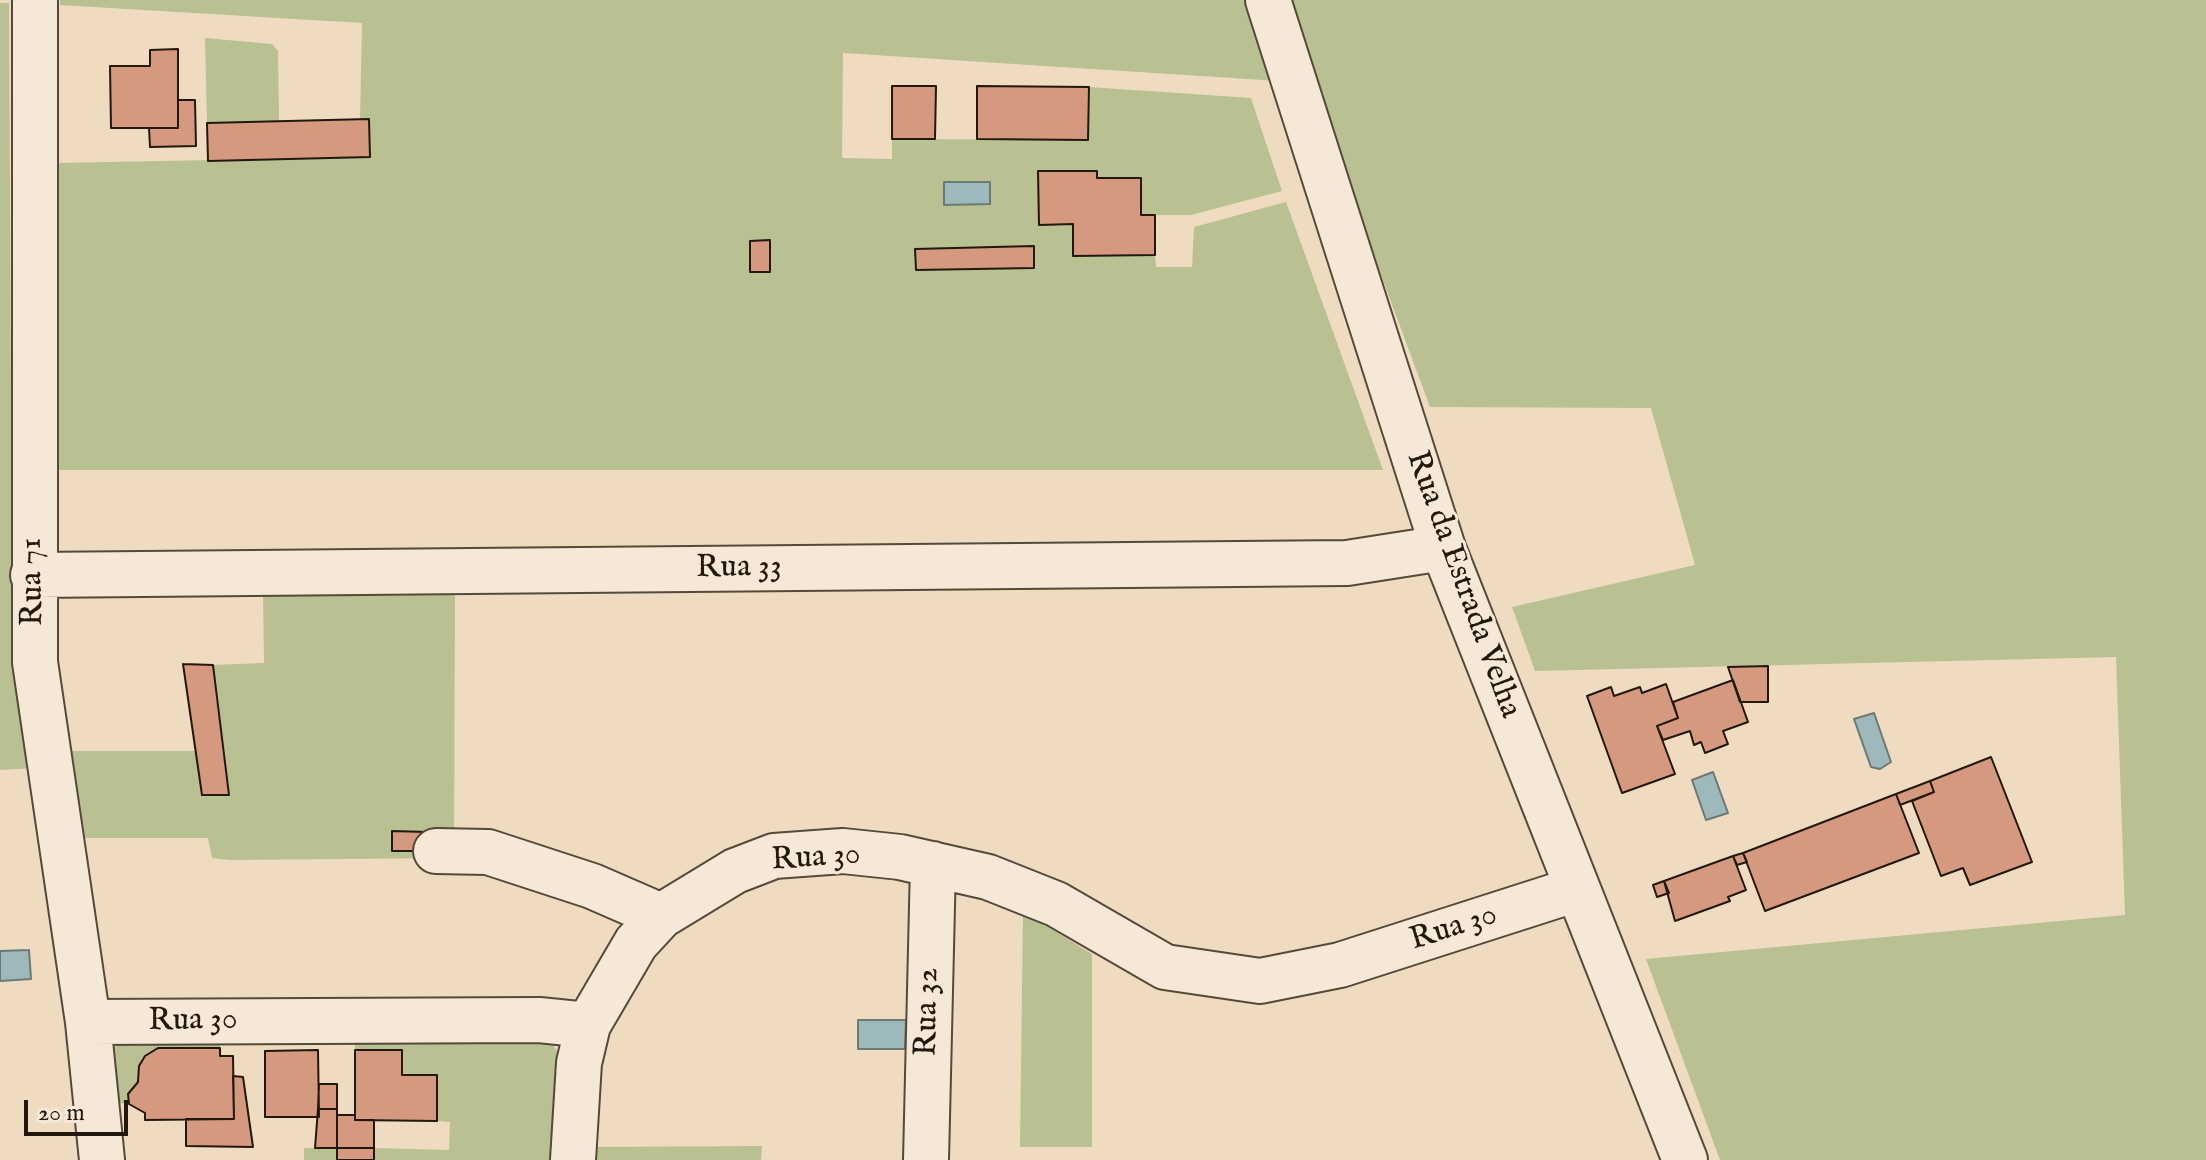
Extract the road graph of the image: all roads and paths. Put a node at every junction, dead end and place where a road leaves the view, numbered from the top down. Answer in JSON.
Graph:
{"nodes":[{"id":1,"x":35,"y":0,"type":"edge"},
{"id":2,"x":1268,"y":0,"type":"edge"},
{"id":3,"x":1443,"y":548,"type":"junction"},
{"id":4,"x":33,"y":575,"type":"junction"},
{"id":5,"x":436,"y":851,"type":"dead end"},
{"id":6,"x":933,"y":864,"type":"junction"},
{"id":7,"x":1577,"y":889,"type":"junction"},
{"id":8,"x":661,"y":916,"type":"junction"},
{"id":9,"x":88,"y":1022,"type":"junction"},
{"id":10,"x":588,"y":1025,"type":"junction"},
{"id":11,"x":102,"y":1160,"type":"edge"},
{"id":12,"x":573,"y":1160,"type":"edge"},
{"id":13,"x":926,"y":1160,"type":"edge"},
{"id":14,"x":1685,"y":1160,"type":"edge"}],
"edges":[{"from":1,"to":4,"type":"street","name":"Rua 71"},
{"from":2,"to":3,"type":"street","name":"Rua da Estrada Velha"},
{"from":3,"to":4,"type":"street","name":"Rua 33"},
{"from":3,"to":7,"type":"street","name":"Rua da Estrada Velha"},
{"from":4,"to":9,"type":"street","name":"Rua 71"},
{"from":5,"to":8,"type":"street"},
{"from":6,"to":7,"type":"street","name":"Rua 30"},
{"from":6,"to":8,"type":"street","name":"Rua 30"},
{"from":6,"to":13,"type":"street","name":"Rua 32"},
{"from":7,"to":14,"type":"street","name":"Rua da Estrada Velha"},
{"from":8,"to":10,"type":"street","name":"Rua 30"},
{"from":9,"to":10,"type":"street","name":"Rua 30"},
{"from":9,"to":11,"type":"street","name":"Rua 71"},
{"from":10,"to":12,"type":"street"}]}
